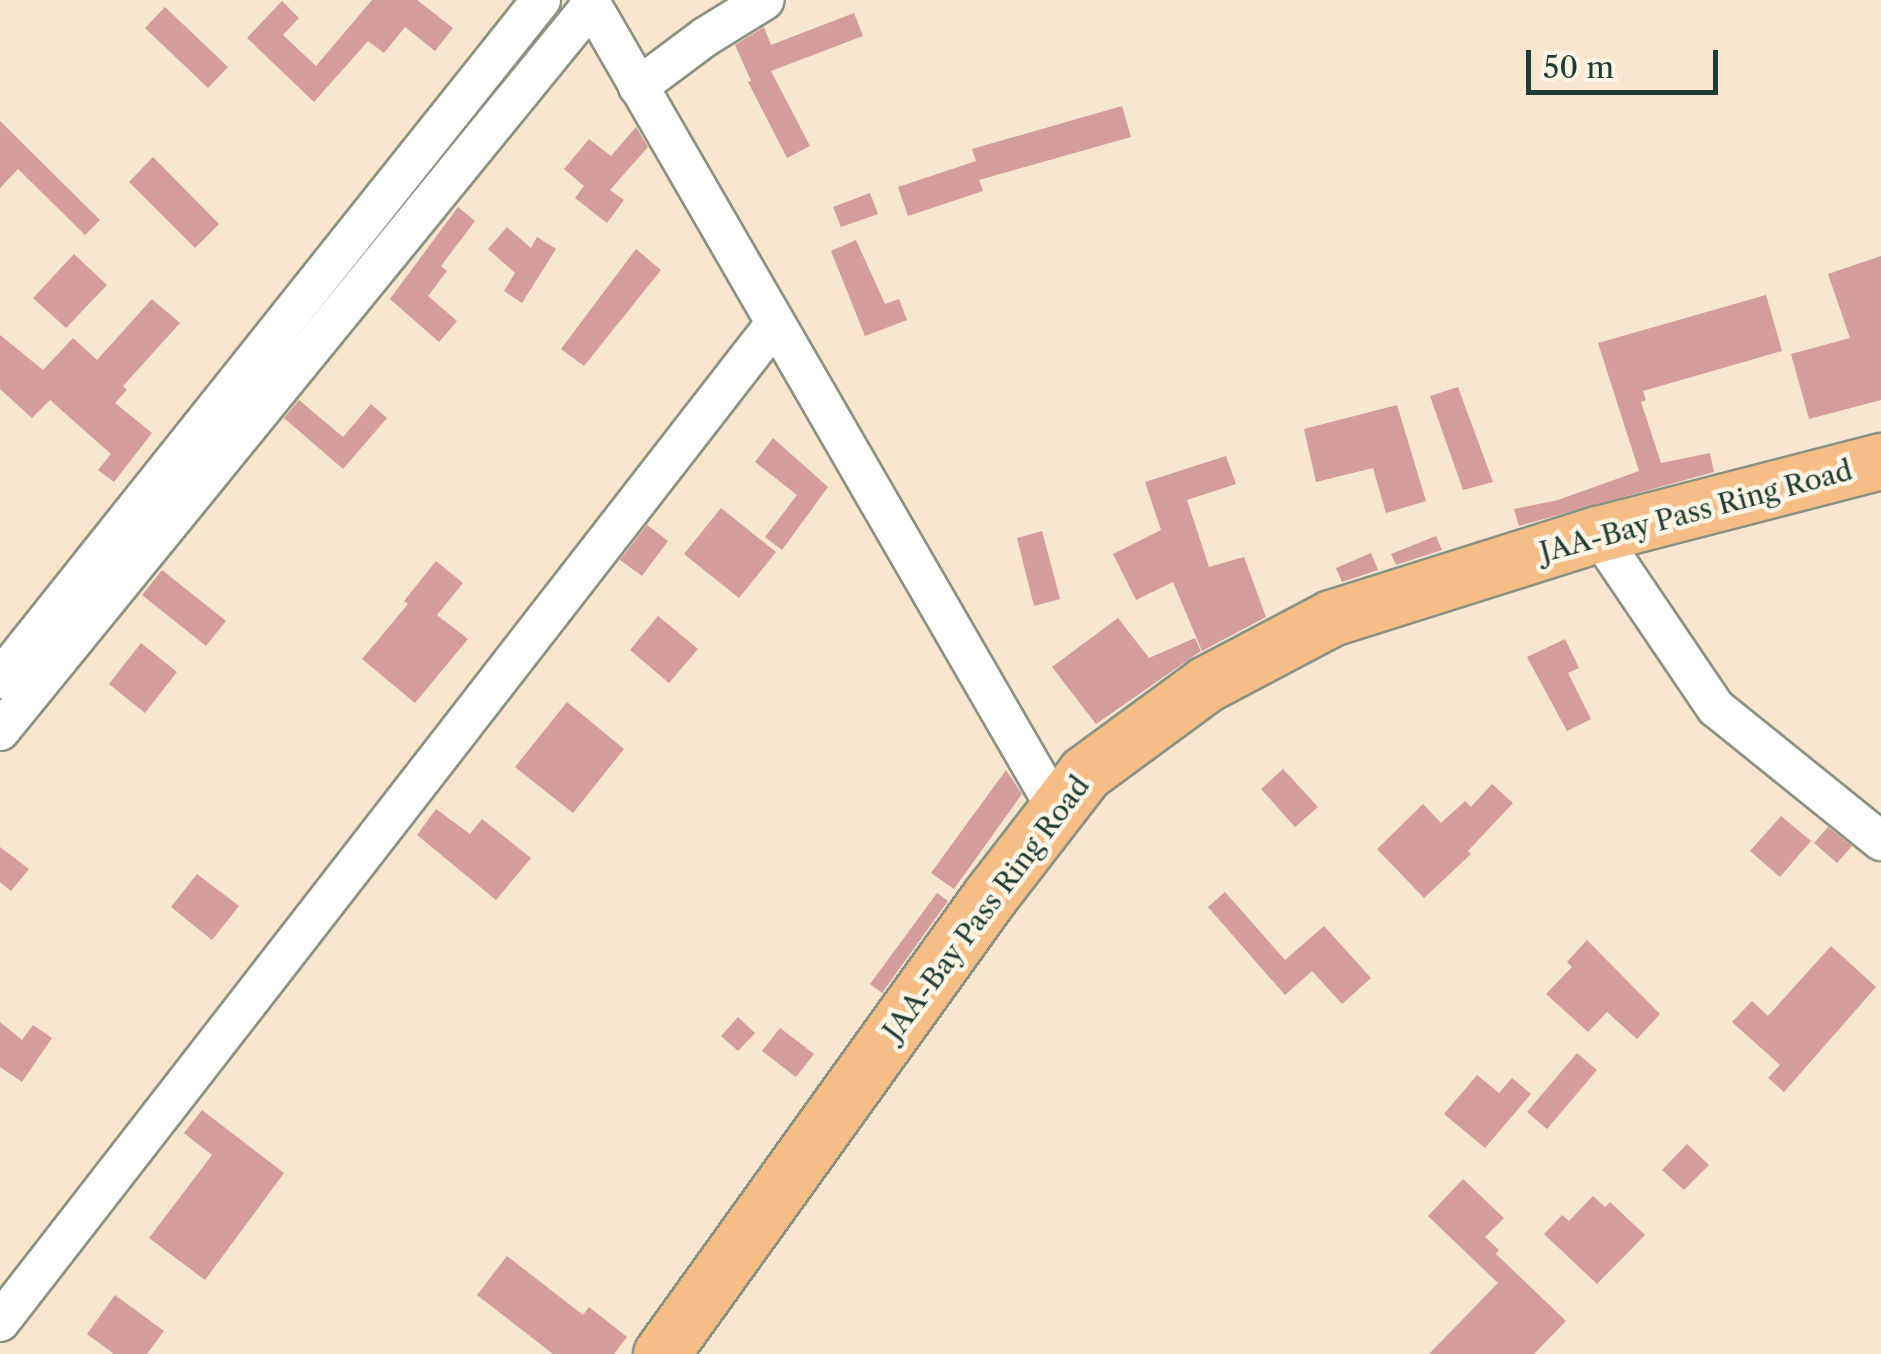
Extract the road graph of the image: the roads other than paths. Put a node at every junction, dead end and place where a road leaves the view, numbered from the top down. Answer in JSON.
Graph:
{"nodes":[{"id":1,"x":541,"y":0,"type":"edge"},
{"id":2,"x":765,"y":0,"type":"edge"},
{"id":3,"x":590,"y":2,"type":"edge"},
{"id":4,"x":638,"y":87,"type":"junction"},
{"id":5,"x":774,"y":326,"type":"junction"},
{"id":6,"x":1881,"y":461,"type":"edge"},
{"id":7,"x":1598,"y":534,"type":"junction"},
{"id":8,"x":0,"y":678,"type":"edge"},
{"id":9,"x":0,"y":730,"type":"edge"},
{"id":10,"x":1057,"y":810,"type":"junction"},
{"id":11,"x":1881,"y":841,"type":"edge"},
{"id":12,"x":0,"y":1322,"type":"edge"},
{"id":13,"x":661,"y":1354,"type":"edge"}],
"edges":[{"from":1,"to":8,"type":"street"},
{"from":2,"to":4,"type":"street"},
{"from":3,"to":4,"type":"street"},
{"from":3,"to":9,"type":"street"},
{"from":4,"to":5,"type":"street"},
{"from":5,"to":10,"type":"street"},
{"from":5,"to":12,"type":"street"},
{"from":6,"to":7,"type":"highway","name":"JAA-Bay Pass Ring Road"},
{"from":7,"to":10,"type":"highway","name":"JAA-Bay Pass Ring Road"},
{"from":7,"to":11,"type":"street"},
{"from":10,"to":13,"type":"highway","name":"JAA-Bay Pass Ring Road"}]}
